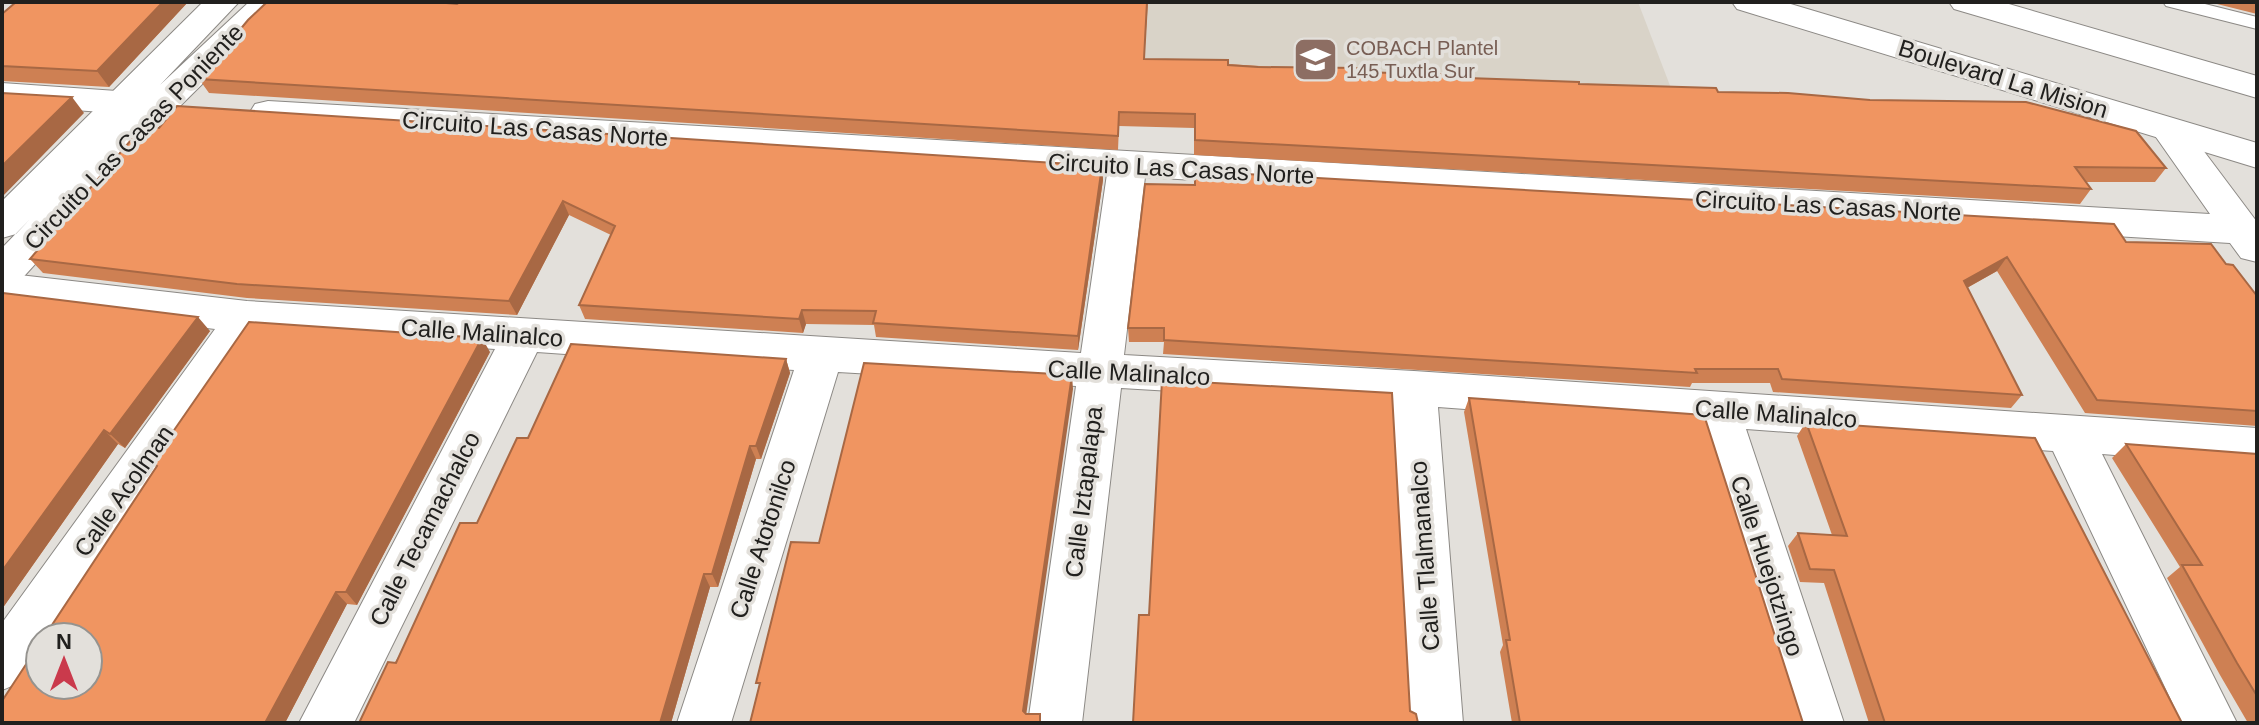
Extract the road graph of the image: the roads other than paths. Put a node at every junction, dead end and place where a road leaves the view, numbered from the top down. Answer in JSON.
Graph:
{"nodes":[{"id":1,"x":222,"y":2,"type":"edge"},
{"id":2,"x":268,"y":2,"type":"edge"},
{"id":3,"x":1749,"y":2,"type":"edge"},
{"id":4,"x":1966,"y":2,"type":"edge"},
{"id":5,"x":2173,"y":2,"type":"edge"},
{"id":6,"x":2257,"y":23,"type":"edge"},
{"id":7,"x":2257,"y":87,"type":"edge"},
{"id":8,"x":2,"y":94,"type":"edge"},
{"id":9,"x":120,"y":103,"type":"junction"},
{"id":10,"x":160,"y":105,"type":"junction"},
{"id":11,"x":2169,"y":130,"type":"junction"},
{"id":12,"x":2257,"y":156,"type":"edge"},
{"id":13,"x":1127,"y":166,"type":"junction"},
{"id":14,"x":2,"y":224,"type":"edge"},
{"id":15,"x":2250,"y":240,"type":"edge"},
{"id":16,"x":2,"y":274,"type":"edge"},
{"id":17,"x":2,"y":288,"type":"edge"},
{"id":18,"x":247,"y":317,"type":"junction"},
{"id":19,"x":524,"y":335,"type":"junction"},
{"id":20,"x":821,"y":355,"type":"junction"},
{"id":21,"x":1100,"y":372,"type":"junction"},
{"id":22,"x":1414,"y":388,"type":"junction"},
{"id":23,"x":1717,"y":409,"type":"junction"},
{"id":24,"x":2069,"y":435,"type":"junction"},
{"id":25,"x":2257,"y":447,"type":"edge"},
{"id":26,"x":2,"y":666,"type":"edge"},
{"id":27,"x":326,"y":723,"type":"edge"},
{"id":28,"x":704,"y":723,"type":"edge"},
{"id":29,"x":1055,"y":723,"type":"edge"},
{"id":30,"x":1436,"y":723,"type":"edge"},
{"id":31,"x":1817,"y":723,"type":"edge"},
{"id":32,"x":2210,"y":723,"type":"edge"}],
"edges":[{"from":1,"to":9,"type":"street","name":"Circuito Las Casas Poniente"},
{"from":2,"to":10,"type":"street","name":"Circuito Las Casas Poniente"},
{"from":3,"to":11,"type":"street","name":"Boulevard La Mision"},
{"from":4,"to":7,"type":"street"},
{"from":5,"to":6,"type":"lane"},
{"from":8,"to":9,"type":"street","name":"Circuito Las Casas Norte"},
{"from":9,"to":10,"type":"street","name":"Circuito Las Casas Norte"},
{"from":9,"to":14,"type":"street","name":"Circuito Las Casas Poniente"},
{"from":10,"to":13,"type":"street","name":"Circuito Las Casas Norte"},
{"from":10,"to":16,"type":"street","name":"Circuito Las Casas Poniente"},
{"from":11,"to":12,"type":"street","name":"Boulevard La Mision"},
{"from":11,"to":15,"type":"street"},
{"from":13,"to":15,"type":"street","name":"Circuito Las Casas Norte"},
{"from":13,"to":21,"type":"street","name":"Calle Iztapalapa"},
{"from":17,"to":18,"type":"street","name":"Calle Malinalco"},
{"from":18,"to":19,"type":"street","name":"Calle Malinalco"},
{"from":18,"to":26,"type":"street","name":"Calle Acolman"},
{"from":19,"to":20,"type":"street","name":"Calle Malinalco"},
{"from":19,"to":27,"type":"street","name":"Calle Tecamachalco"},
{"from":20,"to":21,"type":"street","name":"Calle Malinalco"},
{"from":20,"to":28,"type":"street","name":"Calle Atotonilco"},
{"from":21,"to":22,"type":"street","name":"Calle Malinalco"},
{"from":21,"to":29,"type":"street","name":"Calle Iztapalapa"},
{"from":22,"to":23,"type":"street","name":"Calle Malinalco"},
{"from":22,"to":30,"type":"street","name":"Calle Tlalmanalco"},
{"from":23,"to":24,"type":"street","name":"Calle Malinalco"},
{"from":23,"to":31,"type":"street","name":"Calle Huejotzingo"},
{"from":24,"to":25,"type":"street","name":"Calle Malinalco"},
{"from":24,"to":32,"type":"street"}]}
